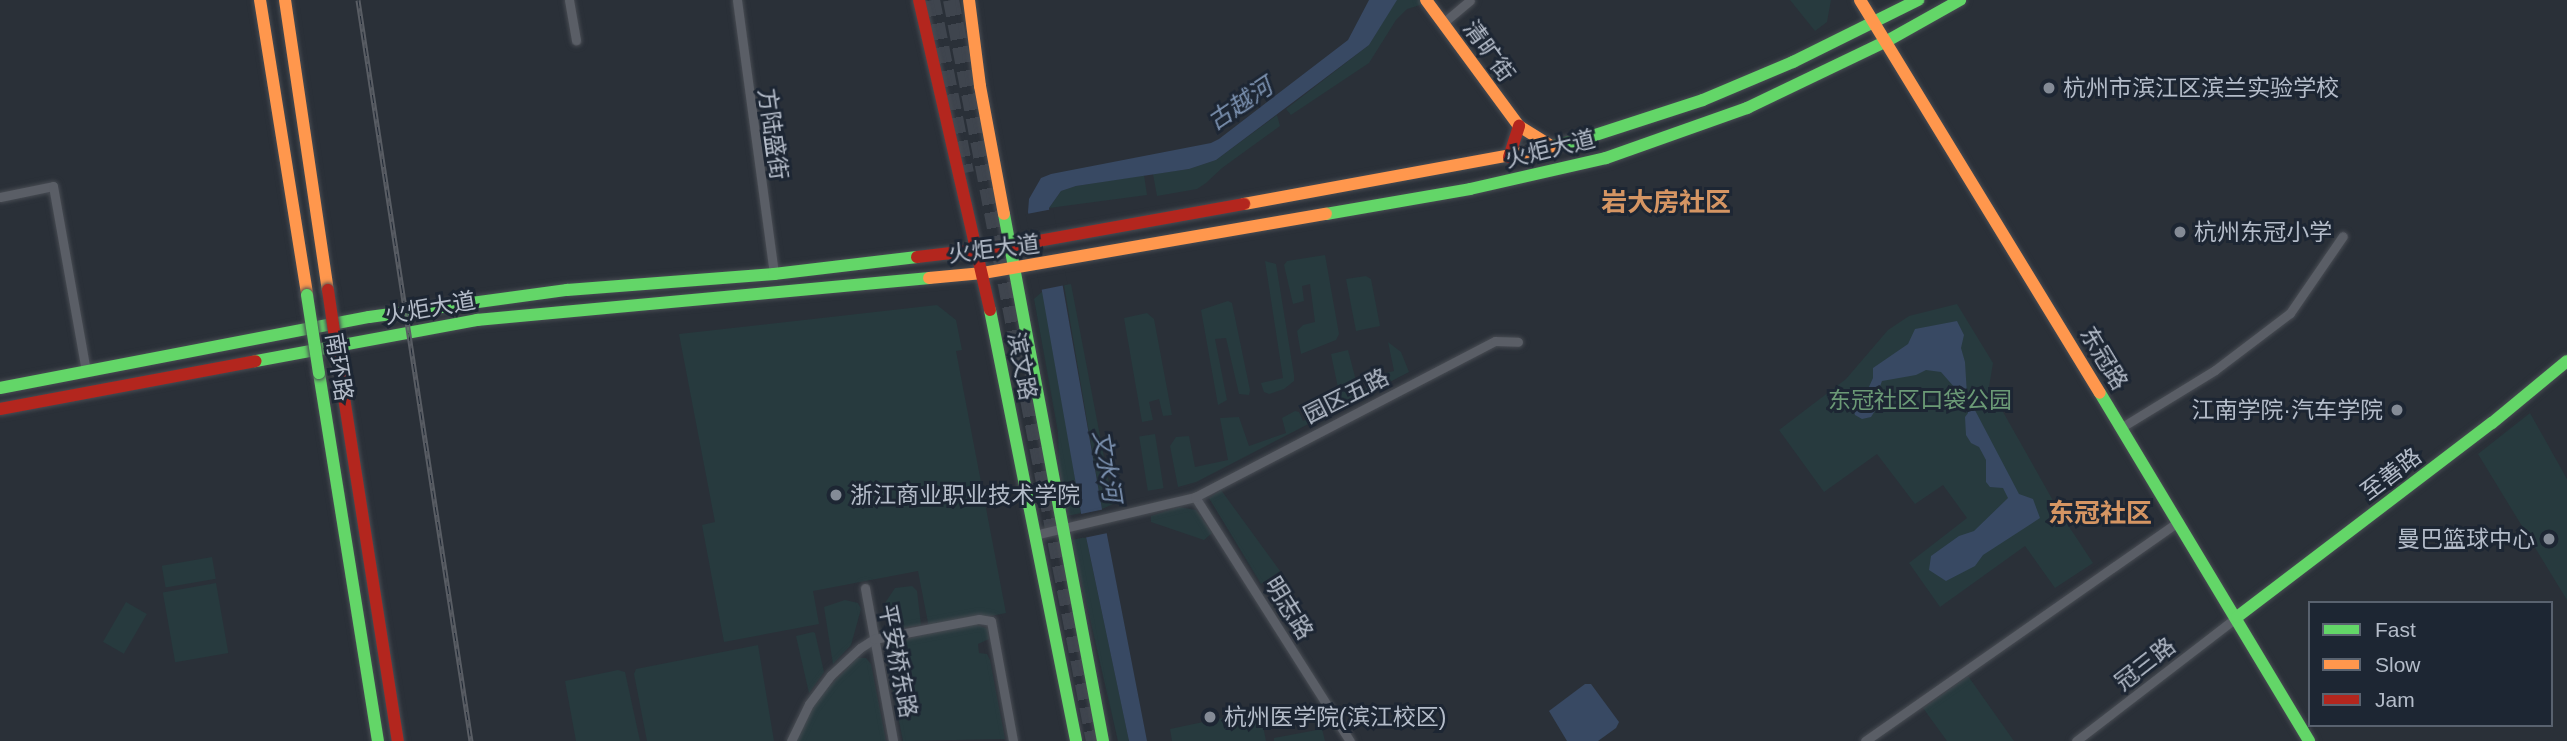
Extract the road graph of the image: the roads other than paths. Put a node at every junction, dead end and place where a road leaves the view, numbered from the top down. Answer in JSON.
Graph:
{"nodes":[{"id":1,"x":260,"y":0,"type":"edge"},
{"id":2,"x":285,"y":0,"type":"edge"},
{"id":3,"x":569,"y":0,"type":"edge"},
{"id":4,"x":737,"y":0,"type":"edge"},
{"id":5,"x":919,"y":0,"type":"edge"},
{"id":6,"x":969,"y":0,"type":"edge"},
{"id":7,"x":1426,"y":0,"type":"edge"},
{"id":8,"x":1470,"y":0,"type":"edge"},
{"id":9,"x":1860,"y":0,"type":"edge"},
{"id":10,"x":1918,"y":0,"type":"edge"},
{"id":11,"x":1960,"y":0,"type":"edge"},
{"id":12,"x":1443,"y":23,"type":"junction"},
{"id":13,"x":1874,"y":23,"type":"junction"},
{"id":14,"x":576,"y":40,"type":"dead end"},
{"id":15,"x":1887,"y":41,"type":"junction"},
{"id":16,"x":1519,"y":127,"type":"junction"},
{"id":17,"x":1553,"y":147,"type":"junction"},
{"id":18,"x":1509,"y":157,"type":"junction"},
{"id":19,"x":1425,"y":173,"type":"junction"},
{"id":20,"x":0,"y":197,"type":"edge"},
{"id":21,"x":1428,"y":197,"type":"junction"},
{"id":22,"x":2343,"y":236,"type":"dead end"},
{"id":23,"x":1010,"y":246,"type":"junction"},
{"id":24,"x":975,"y":249,"type":"junction"},
{"id":25,"x":1013,"y":268,"type":"junction"},
{"id":26,"x":983,"y":273,"type":"junction"},
{"id":27,"x":774,"y":274,"type":"junction"},
{"id":28,"x":1518,"y":342,"type":"dead end"},
{"id":29,"x":2567,"y":360,"type":"edge"},
{"id":30,"x":86,"y":372,"type":"junction"},
{"id":31,"x":0,"y":388,"type":"edge"},
{"id":32,"x":0,"y":409,"type":"edge"},
{"id":33,"x":2122,"y":427,"type":"junction"},
{"id":34,"x":1195,"y":496,"type":"junction"},
{"id":35,"x":2179,"y":521,"type":"junction"},
{"id":36,"x":1068,"y":527,"type":"junction"},
{"id":37,"x":1034,"y":535,"type":"junction"},
{"id":38,"x":865,"y":588,"type":"dead end"},
{"id":39,"x":2238,"y":617,"type":"junction"},
{"id":40,"x":874,"y":639,"type":"junction"},
{"id":41,"x":378,"y":741,"type":"edge"},
{"id":42,"x":398,"y":741,"type":"edge"},
{"id":43,"x":791,"y":741,"type":"edge"},
{"id":44,"x":893,"y":741,"type":"edge"},
{"id":45,"x":1013,"y":741,"type":"edge"},
{"id":46,"x":1076,"y":741,"type":"edge"},
{"id":47,"x":1103,"y":741,"type":"edge"},
{"id":48,"x":1350,"y":741,"type":"edge"},
{"id":49,"x":1865,"y":741,"type":"edge"},
{"id":50,"x":2076,"y":741,"type":"edge"},
{"id":51,"x":2309,"y":741,"type":"edge"}],
"edges":[{"from":1,"to":41,"type":"main road","name":"南环路","bridge":true},
{"from":2,"to":42,"type":"main road","name":"南环路","bridge":true},
{"from":3,"to":14,"type":"street"},
{"from":4,"to":27,"type":"street","name":"方陆盛街"},
{"from":5,"to":24,"type":"main road","name":"滨文路"},
{"from":6,"to":23,"type":"main road","name":"滨文路"},
{"from":7,"to":12,"type":"main road","name":"清旷街"},
{"from":8,"to":12,"type":"street"},
{"from":9,"to":13,"type":"main road","name":"东冠路"},
{"from":10,"to":13,"type":"main road","name":"火炬大道"},
{"from":11,"to":15,"type":"main road","name":"火炬大道"},
{"from":12,"to":16,"type":"main road","name":"清旷街"},
{"from":13,"to":15,"type":"main road","name":"东冠路"},
{"from":13,"to":17,"type":"main road","name":"火炬大道"},
{"from":15,"to":21,"type":"main road","name":"火炬大道"},
{"from":15,"to":33,"type":"main road","name":"东冠路"},
{"from":16,"to":17,"type":"main road","name":"清旷街"},
{"from":16,"to":18,"type":"main road"},
{"from":17,"to":18,"type":"main road","name":"火炬大道"},
{"from":18,"to":19,"type":"main road","name":"火炬大道"},
{"from":19,"to":21,"type":"main road"},
{"from":19,"to":23,"type":"main road","name":"火炬大道"},
{"from":20,"to":30,"type":"street"},
{"from":21,"to":25,"type":"main road","name":"火炬大道"},
{"from":22,"to":33,"type":"street"},
{"from":23,"to":24,"type":"main road","name":"火炬大道"},
{"from":23,"to":25,"type":"main road","name":"滨文路"},
{"from":24,"to":26,"type":"main road","name":"滨文路"},
{"from":24,"to":27,"type":"main road","name":"火炬大道"},
{"from":25,"to":26,"type":"main road","name":"火炬大道"},
{"from":25,"to":36,"type":"main road","name":"滨文路"},
{"from":26,"to":32,"type":"main road","name":"火炬大道"},
{"from":26,"to":37,"type":"main road","name":"滨文路"},
{"from":27,"to":30,"type":"main road","name":"火炬大道"},
{"from":28,"to":34,"type":"street","name":"园区五路"},
{"from":29,"to":39,"type":"main road","name":"至善路"},
{"from":30,"to":31,"type":"main road","name":"火炬大道"},
{"from":33,"to":35,"type":"main road","name":"东冠路"},
{"from":34,"to":36,"type":"street","name":"园区五路"},
{"from":34,"to":48,"type":"street","name":"明志路"},
{"from":35,"to":39,"type":"main road","name":"东冠路"},
{"from":35,"to":49,"type":"street"},
{"from":36,"to":37,"type":"street","name":"园区五路"},
{"from":36,"to":47,"type":"main road","name":"滨文路"},
{"from":37,"to":46,"type":"main road","name":"滨文路"},
{"from":38,"to":40,"type":"street","name":"平安桥东路"},
{"from":39,"to":50,"type":"street","name":"冠三路"},
{"from":39,"to":51,"type":"main road","name":"东冠路"},
{"from":40,"to":43,"type":"street"},
{"from":40,"to":44,"type":"street","name":"平安桥东路"},
{"from":40,"to":45,"type":"street"}]}
